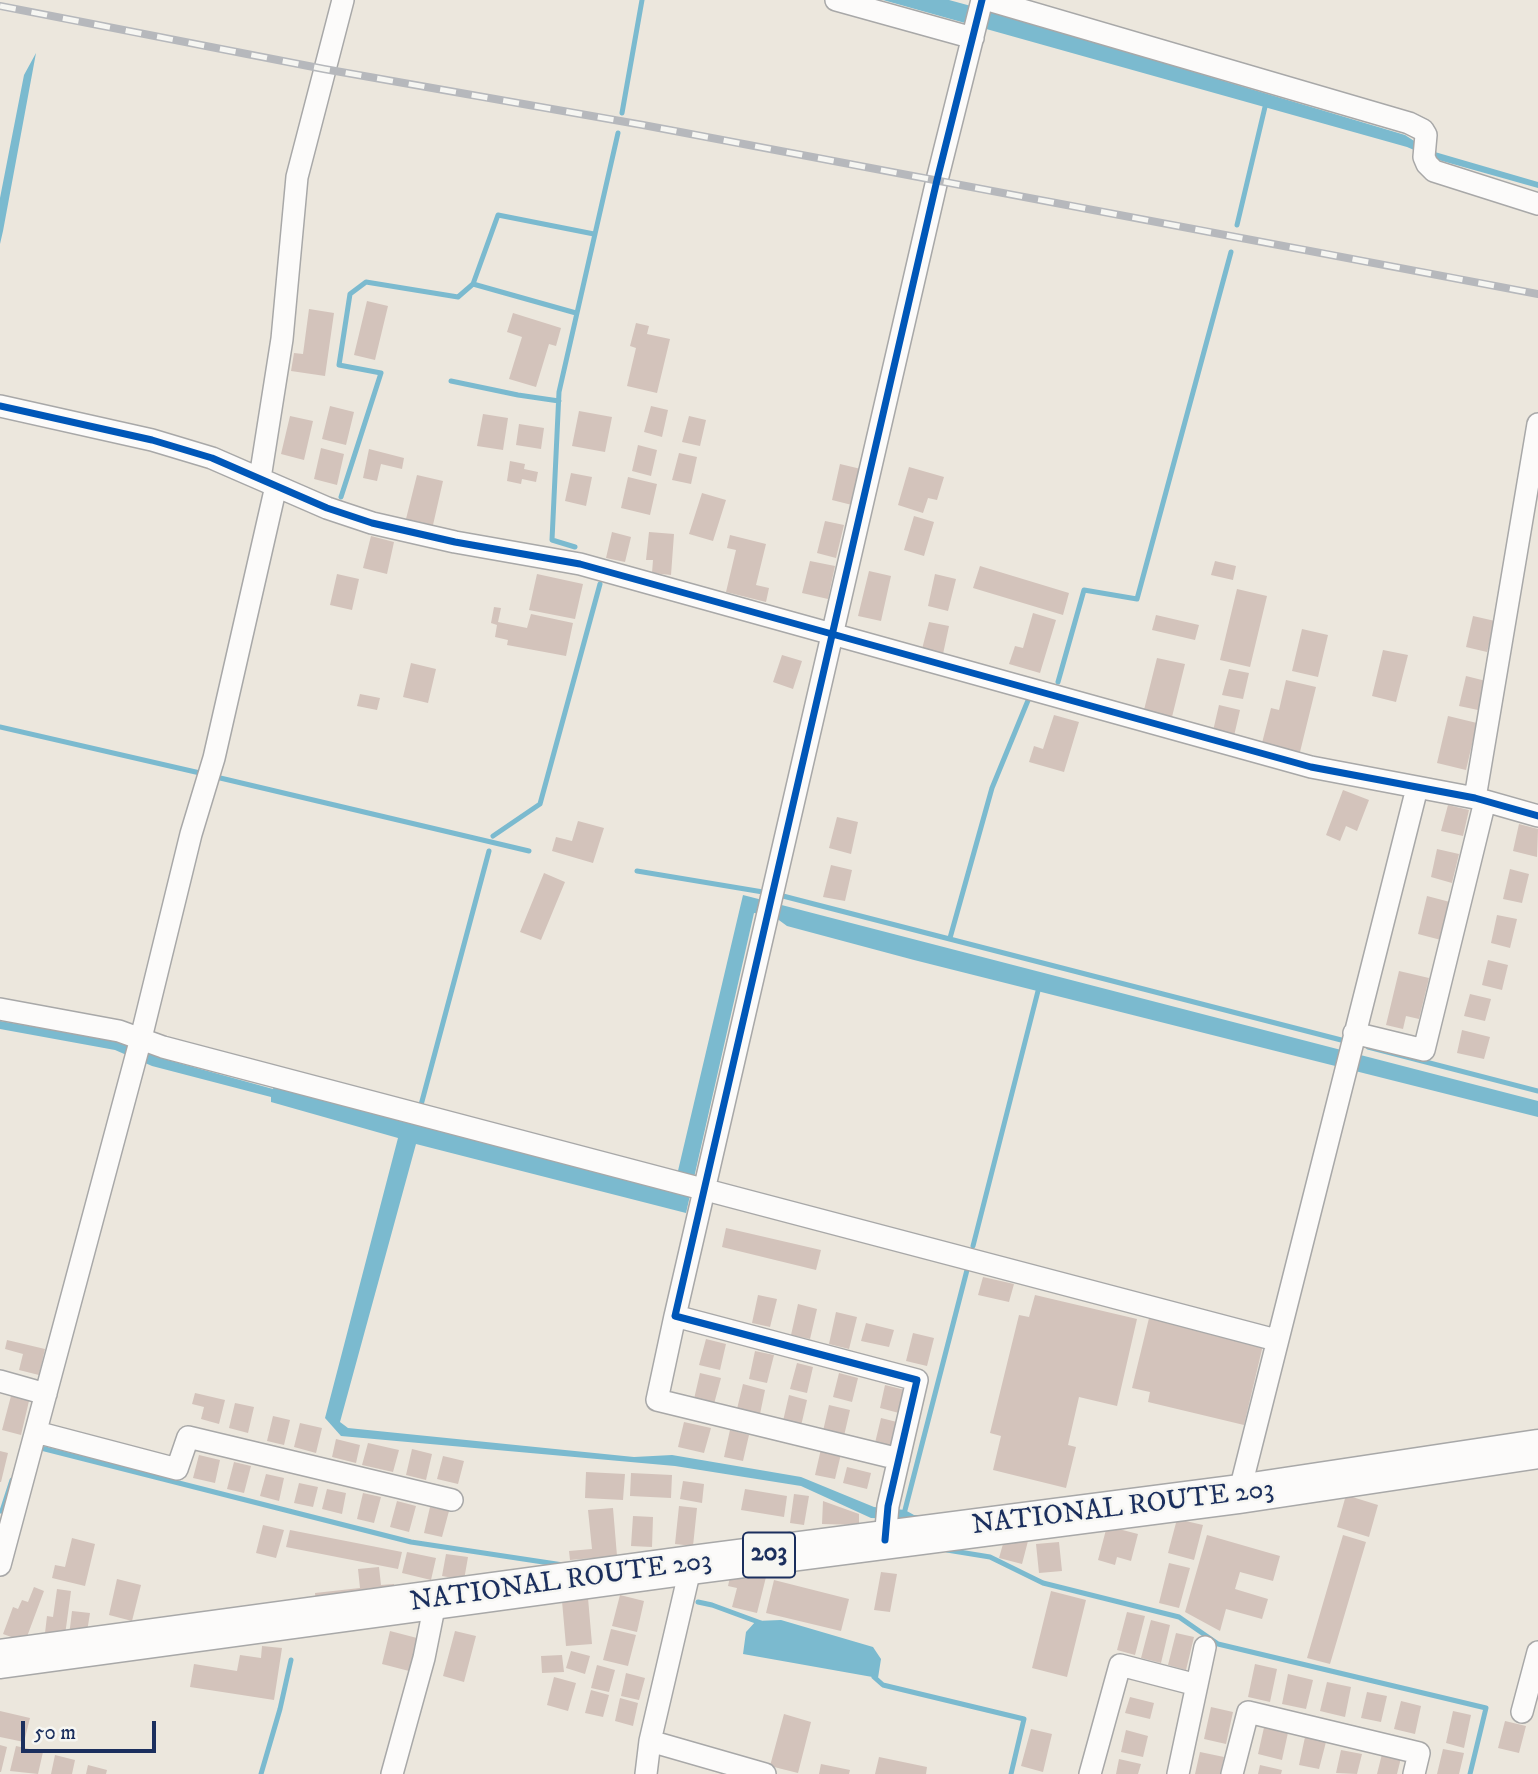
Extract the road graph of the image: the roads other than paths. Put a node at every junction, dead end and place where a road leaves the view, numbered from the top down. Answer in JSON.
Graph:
{"nodes":[{"id":1,"x":343,"y":0,"type":"edge"},
{"id":2,"x":836,"y":0,"type":"edge"},
{"id":3,"x":982,"y":0,"type":"edge"},
{"id":4,"x":988,"y":0,"type":"edge"},
{"id":5,"x":973,"y":38,"type":"junction"},
{"id":6,"x":1538,"y":204,"type":"edge"},
{"id":7,"x":0,"y":406,"type":"edge"},
{"id":8,"x":1538,"y":424,"type":"edge"},
{"id":9,"x":268,"y":482,"type":"junction"},
{"id":10,"x":832,"y":635,"type":"junction"},
{"id":11,"x":1417,"y":788,"type":"junction"},
{"id":12,"x":1480,"y":799,"type":"junction"},
{"id":13,"x":1538,"y":816,"type":"edge"},
{"id":14,"x":0,"y":1009,"type":"edge"},
{"id":15,"x":1354,"y":1033,"type":"junction"},
{"id":16,"x":141,"y":1038,"type":"junction"},
{"id":17,"x":704,"y":1191,"type":"junction"},
{"id":18,"x":675,"y":1316,"type":"junction"},
{"id":19,"x":1276,"y":1340,"type":"junction"},
{"id":20,"x":0,"y":1381,"type":"edge"},
{"id":21,"x":46,"y":1394,"type":"junction"},
{"id":22,"x":36,"y":1432,"type":"junction"},
{"id":23,"x":1538,"y":1449,"type":"edge"},
{"id":24,"x":899,"y":1459,"type":"junction"},
{"id":25,"x":1239,"y":1494,"type":"junction"},
{"id":26,"x":452,"y":1500,"type":"dead end"},
{"id":27,"x":8,"y":1502,"type":"edge"},
{"id":28,"x":886,"y":1524,"type":"junction"},
{"id":29,"x":0,"y":1565,"type":"edge"},
{"id":30,"x":691,"y":1565,"type":"junction"},
{"id":31,"x":432,"y":1601,"type":"junction"},
{"id":32,"x":1205,"y":1647,"type":"dead end"},
{"id":33,"x":1538,"y":1651,"type":"edge"},
{"id":34,"x":0,"y":1659,"type":"edge"},
{"id":35,"x":1535,"y":1674,"type":"edge"},
{"id":36,"x":1197,"y":1685,"type":"junction"},
{"id":37,"x":1522,"y":1712,"type":"dead end"},
{"id":38,"x":649,"y":1741,"type":"junction"},
{"id":39,"x":392,"y":1774,"type":"edge"},
{"id":40,"x":646,"y":1774,"type":"edge"},
{"id":41,"x":765,"y":1774,"type":"edge"},
{"id":42,"x":1090,"y":1774,"type":"edge"},
{"id":43,"x":1178,"y":1774,"type":"edge"},
{"id":44,"x":1232,"y":1774,"type":"edge"},
{"id":45,"x":1414,"y":1774,"type":"edge"}],
"edges":[{"from":1,"to":9,"type":"street"},
{"from":2,"to":5,"type":"street"},
{"from":3,"to":5,"type":"street"},
{"from":4,"to":6,"type":"street"},
{"from":5,"to":10,"type":"street"},
{"from":7,"to":9,"type":"street"},
{"from":8,"to":12,"type":"street"},
{"from":9,"to":10,"type":"street"},
{"from":9,"to":16,"type":"street"},
{"from":10,"to":11,"type":"street"},
{"from":10,"to":17,"type":"street"},
{"from":11,"to":12,"type":"street"},
{"from":11,"to":15,"type":"street"},
{"from":12,"to":13,"type":"street"},
{"from":12,"to":15,"type":"street"},
{"from":14,"to":16,"type":"street"},
{"from":15,"to":19,"type":"street"},
{"from":16,"to":17,"type":"street"},
{"from":16,"to":21,"type":"street"},
{"from":17,"to":18,"type":"street"},
{"from":17,"to":19,"type":"street"},
{"from":18,"to":24,"type":"street"},
{"from":18,"to":24,"type":"street"},
{"from":19,"to":25,"type":"street"},
{"from":20,"to":21,"type":"street"},
{"from":21,"to":22,"type":"street"},
{"from":22,"to":26,"type":"street"},
{"from":22,"to":27,"type":"street"},
{"from":23,"to":25,"type":"highway","name":"NATIONAL ROUTE 203","number":"203"},
{"from":24,"to":28,"type":"street"},
{"from":25,"to":28,"type":"highway","name":"NATIONAL ROUTE 203","number":"203"},
{"from":27,"to":29,"type":"street"},
{"from":28,"to":30,"type":"highway","name":"NATIONAL ROUTE 203","number":"203"},
{"from":30,"to":31,"type":"highway","name":"NATIONAL ROUTE 203","number":"203"},
{"from":30,"to":38,"type":"street"},
{"from":31,"to":34,"type":"highway","name":"NATIONAL ROUTE 203","number":"203"},
{"from":31,"to":39,"type":"street"},
{"from":32,"to":36,"type":"street"},
{"from":33,"to":35,"type":"street"},
{"from":35,"to":37,"type":"street"},
{"from":36,"to":42,"type":"street"},
{"from":36,"to":43,"type":"street"},
{"from":38,"to":40,"type":"street"},
{"from":38,"to":41,"type":"street"},
{"from":44,"to":45,"type":"street"}]}
